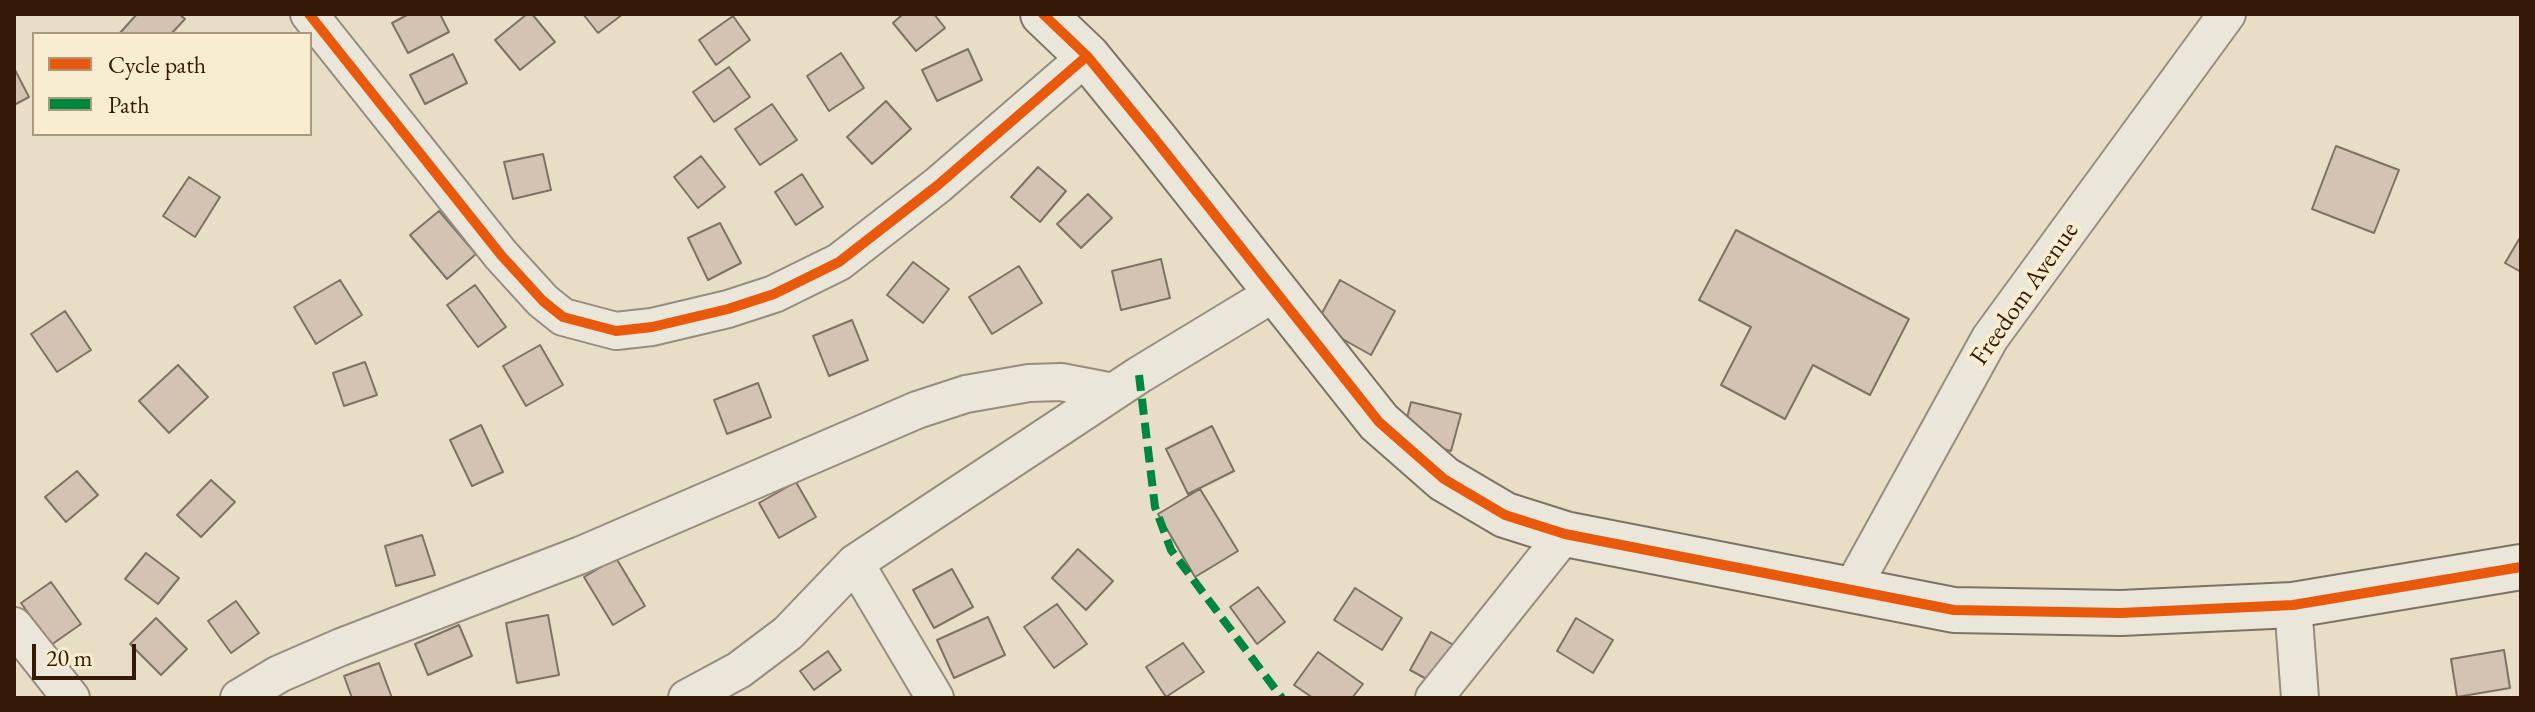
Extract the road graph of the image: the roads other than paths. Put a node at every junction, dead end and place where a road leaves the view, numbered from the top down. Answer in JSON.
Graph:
{"nodes":[{"id":1,"x":309,"y":14,"type":"edge"},
{"id":2,"x":1043,"y":14,"type":"edge"},
{"id":3,"x":2227,"y":14,"type":"edge"},
{"id":4,"x":1087,"y":56,"type":"junction"},
{"id":5,"x":1276,"y":292,"type":"junction"},
{"id":6,"x":1113,"y":392,"type":"junction"},
{"id":7,"x":1565,"y":534,"type":"junction"},
{"id":8,"x":855,"y":563,"type":"junction"},
{"id":9,"x":2521,"y":567,"type":"edge"},
{"id":10,"x":1851,"y":590,"type":"junction"},
{"id":11,"x":2293,"y":605,"type":"junction"},
{"id":12,"x":14,"y":626,"type":"edge"},
{"id":13,"x":71,"y":698,"type":"edge"},
{"id":14,"x":239,"y":698,"type":"edge"},
{"id":15,"x":687,"y":698,"type":"edge"},
{"id":16,"x":935,"y":698,"type":"edge"},
{"id":17,"x":1434,"y":698,"type":"edge"},
{"id":18,"x":2300,"y":698,"type":"edge"}],
"edges":[{"from":1,"to":4,"type":"street"},
{"from":2,"to":4,"type":"street"},
{"from":3,"to":10,"type":"street","name":"Freedom Avenue"},
{"from":4,"to":5,"type":"street"},
{"from":5,"to":6,"type":"street"},
{"from":5,"to":7,"type":"street"},
{"from":6,"to":8,"type":"street"},
{"from":6,"to":14,"type":"street"},
{"from":7,"to":10,"type":"street"},
{"from":7,"to":17,"type":"street"},
{"from":8,"to":15,"type":"street"},
{"from":8,"to":16,"type":"street"},
{"from":9,"to":11,"type":"street"},
{"from":10,"to":11,"type":"street"},
{"from":11,"to":18,"type":"street"},
{"from":12,"to":13,"type":"street"}]}
